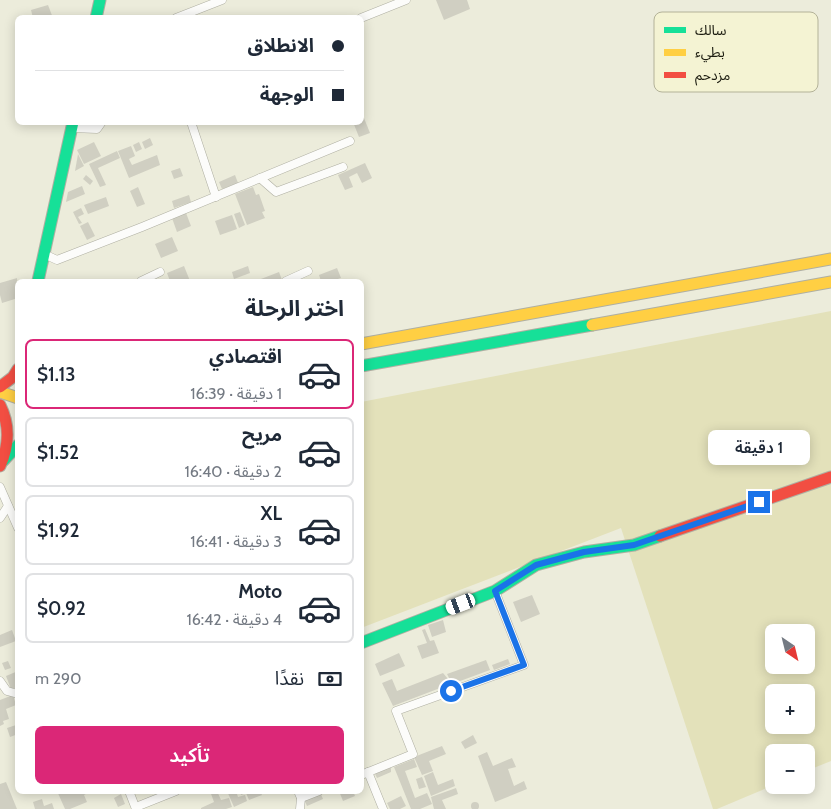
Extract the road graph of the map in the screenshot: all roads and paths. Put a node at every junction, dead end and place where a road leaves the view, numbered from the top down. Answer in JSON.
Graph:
{"nodes":[{"id":1,"x":100,"y":0,"type":"edge"},
{"id":2,"x":222,"y":0,"type":"edge"},
{"id":3,"x":406,"y":0,"type":"edge"},
{"id":4,"x":97,"y":15,"type":"edge"},
{"id":5,"x":184,"y":15,"type":"edge"},
{"id":6,"x":364,"y":17,"type":"edge"},
{"id":7,"x":72,"y":125,"type":"edge"},
{"id":8,"x":100,"y":125,"type":"edge"},
{"id":9,"x":192,"y":125,"type":"edge"},
{"id":10,"x":350,"y":141,"type":"dead end"},
{"id":11,"x":344,"y":167,"type":"dead end"},
{"id":12,"x":260,"y":178,"type":"junction"},
{"id":13,"x":216,"y":196,"type":"junction"},
{"id":14,"x":44,"y":254,"type":"junction"},
{"id":15,"x":831,"y":259,"type":"edge"},
{"id":16,"x":308,"y":271,"type":"dead end"},
{"id":17,"x":160,"y":272,"type":"dead end"},
{"id":18,"x":38,"y":279,"type":"edge"},
{"id":19,"x":145,"y":279,"type":"edge"},
{"id":20,"x":290,"y":279,"type":"edge"},
{"id":21,"x":831,"y":282,"type":"edge"},
{"id":22,"x":364,"y":343,"type":"edge"},
{"id":23,"x":364,"y":365,"type":"edge"},
{"id":24,"x":15,"y":374,"type":"edge"},
{"id":25,"x":0,"y":387,"type":"edge"},
{"id":26,"x":0,"y":392,"type":"edge"},
{"id":27,"x":15,"y":397,"type":"edge"},
{"id":28,"x":0,"y":404,"type":"edge"},
{"id":29,"x":15,"y":448,"type":"edge"},
{"id":30,"x":1,"y":463,"type":"edge"},
{"id":31,"x":831,"y":477,"type":"edge"},
{"id":32,"x":0,"y":487,"type":"edge"},
{"id":33,"x":8,"y":506,"type":"junction"},
{"id":34,"x":0,"y":518,"type":"edge"},
{"id":35,"x":15,"y":521,"type":"edge"},
{"id":36,"x":495,"y":591,"type":"junction"},
{"id":37,"x":364,"y":642,"type":"edge"},
{"id":38,"x":0,"y":681,"type":"edge"},
{"id":39,"x":15,"y":693,"type":"edge"},
{"id":40,"x":365,"y":773,"type":"edge"},
{"id":41,"x":131,"y":794,"type":"edge"},
{"id":42,"x":169,"y":794,"type":"edge"},
{"id":43,"x":299,"y":795,"type":"edge"},
{"id":44,"x":136,"y":808,"type":"edge"},
{"id":45,"x":300,"y":809,"type":"edge"},
{"id":46,"x":383,"y":809,"type":"edge"}],
"edges":[{"from":1,"to":4,"type":"main road"},
{"from":2,"to":5,"type":"street"},
{"from":3,"to":6,"type":"street"},
{"from":7,"to":8,"type":"street"},
{"from":7,"to":14,"type":"main road"},
{"from":9,"to":13,"type":"street"},
{"from":10,"to":12,"type":"street"},
{"from":11,"to":12,"type":"street"},
{"from":12,"to":13,"type":"street"},
{"from":13,"to":14,"type":"street"},
{"from":14,"to":18,"type":"main road"},
{"from":15,"to":22,"type":"main road"},
{"from":16,"to":20,"type":"street"},
{"from":17,"to":19,"type":"street"},
{"from":21,"to":23,"type":"main road"},
{"from":24,"to":25,"type":"main road"},
{"from":26,"to":27,"type":"main road"},
{"from":28,"to":30,"type":"main road"},
{"from":29,"to":30,"type":"main road"},
{"from":31,"to":36,"type":"main road"},
{"from":32,"to":33,"type":"street"},
{"from":33,"to":34,"type":"street"},
{"from":33,"to":35,"type":"street"},
{"from":36,"to":37,"type":"main road"},
{"from":36,"to":40,"type":"street"},
{"from":38,"to":39,"type":"street"},
{"from":40,"to":46,"type":"street"},
{"from":41,"to":44,"type":"street"},
{"from":42,"to":44,"type":"street"},
{"from":43,"to":45,"type":"street"}]}
